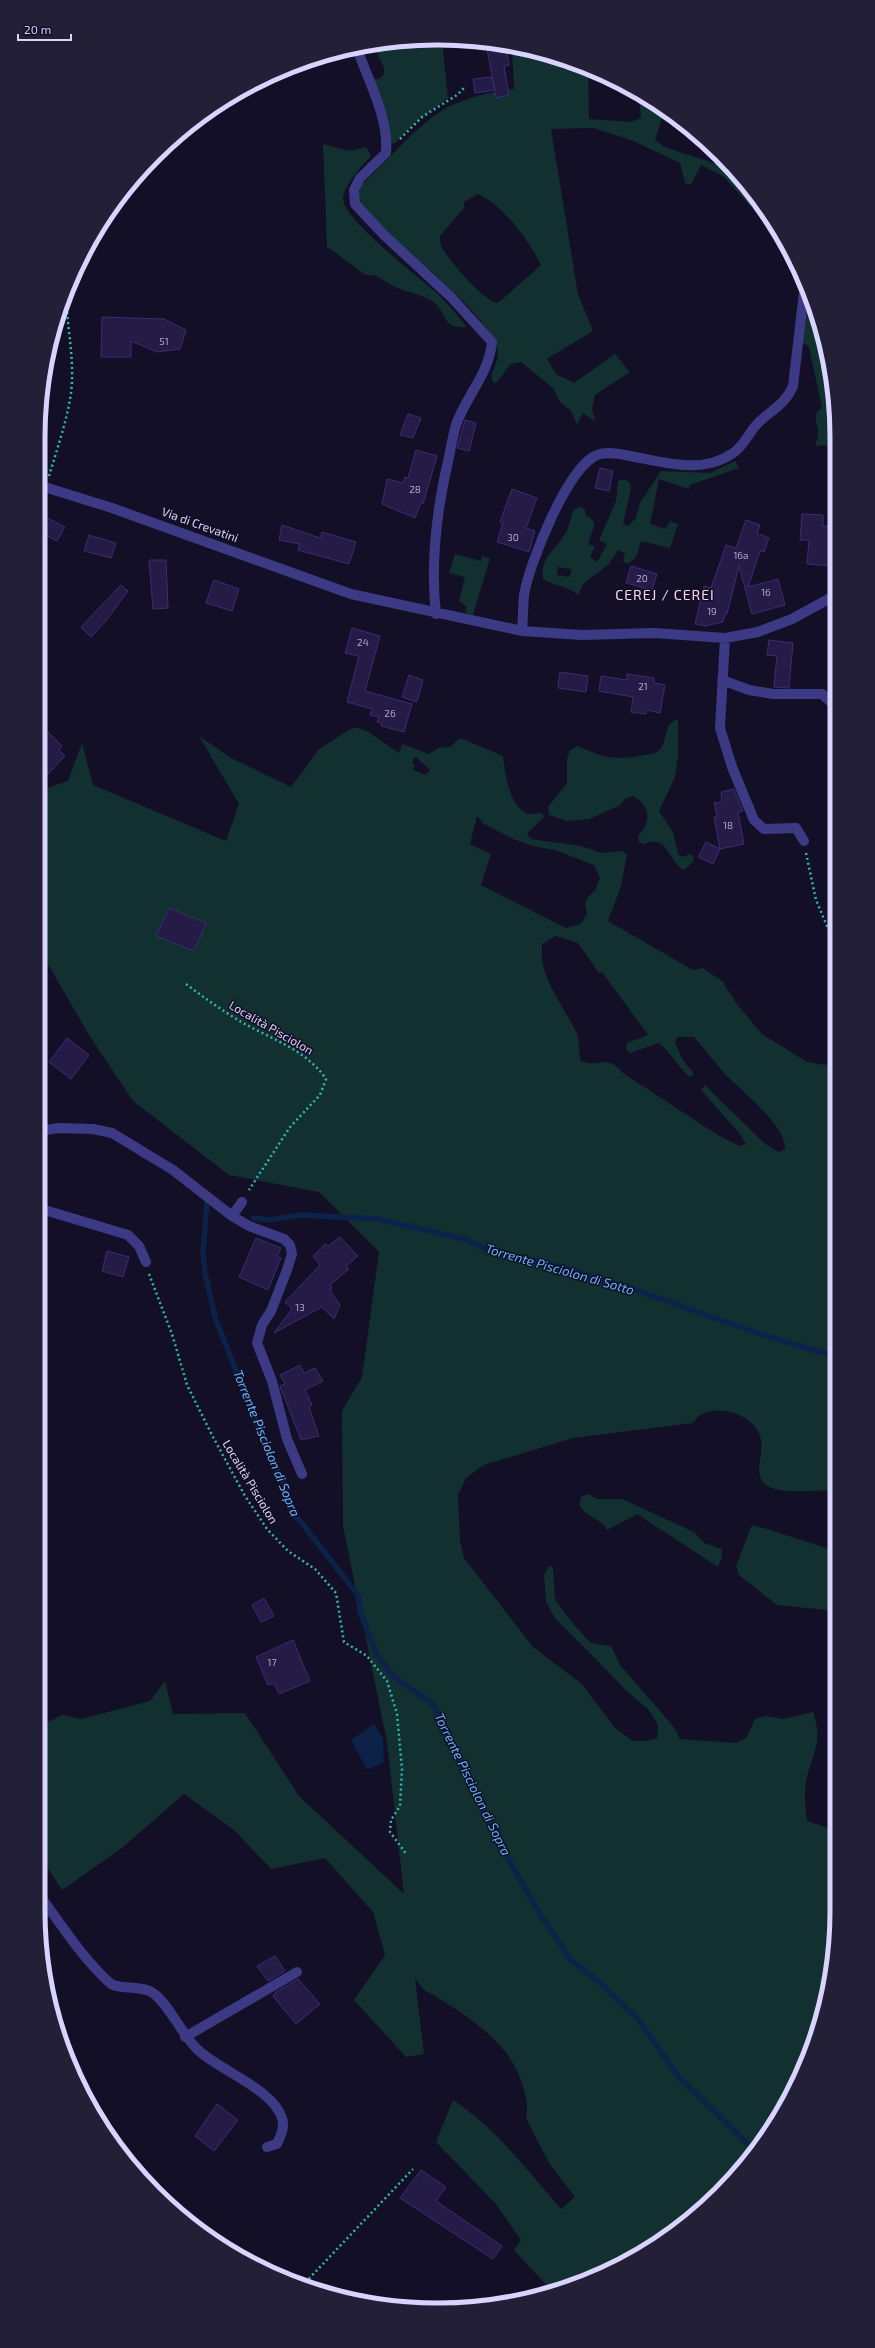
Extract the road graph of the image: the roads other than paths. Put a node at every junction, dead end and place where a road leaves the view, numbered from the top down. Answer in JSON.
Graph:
{"nodes":[{"id":1,"x":359,"y":53,"type":"edge"},
{"id":2,"x":804,"y":296,"type":"edge"},
{"id":3,"x":45,"y":488,"type":"edge"},
{"id":4,"x":830,"y":598,"type":"edge"},
{"id":5,"x":436,"y":614,"type":"junction"},
{"id":6,"x":522,"y":631,"type":"junction"},
{"id":7,"x":725,"y":638,"type":"junction"},
{"id":8,"x":722,"y":680,"type":"junction"},
{"id":9,"x":830,"y":701,"type":"edge"},
{"id":10,"x":804,"y":841,"type":"road end"},
{"id":11,"x":45,"y":1130,"type":"edge"},
{"id":12,"x":242,"y":1202,"type":"road end"},
{"id":13,"x":45,"y":1210,"type":"edge"},
{"id":14,"x":232,"y":1216,"type":"junction"},
{"id":15,"x":146,"y":1262,"type":"road end"},
{"id":16,"x":302,"y":1474,"type":"dead end"},
{"id":17,"x":45,"y":1902,"type":"edge"},
{"id":18,"x":297,"y":1972,"type":"dead end"},
{"id":19,"x":185,"y":2037,"type":"junction"},
{"id":20,"x":267,"y":2147,"type":"dead end"}],
"edges":[{"from":1,"to":5,"type":"street"},
{"from":2,"to":6,"type":"street"},
{"from":3,"to":5,"type":"street","name":"Via di Crevatini"},
{"from":4,"to":7,"type":"street","name":"Via di Crevatini"},
{"from":5,"to":6,"type":"street","name":"Via di Crevatini"},
{"from":6,"to":7,"type":"street","name":"Via di Crevatini"},
{"from":7,"to":8,"type":"street"},
{"from":8,"to":9,"type":"street"},
{"from":8,"to":10,"type":"street"},
{"from":11,"to":14,"type":"street"},
{"from":12,"to":14,"type":"street"},
{"from":13,"to":15,"type":"street"},
{"from":14,"to":16,"type":"street"},
{"from":17,"to":19,"type":"street"},
{"from":18,"to":19,"type":"street"},
{"from":19,"to":20,"type":"street"}]}
